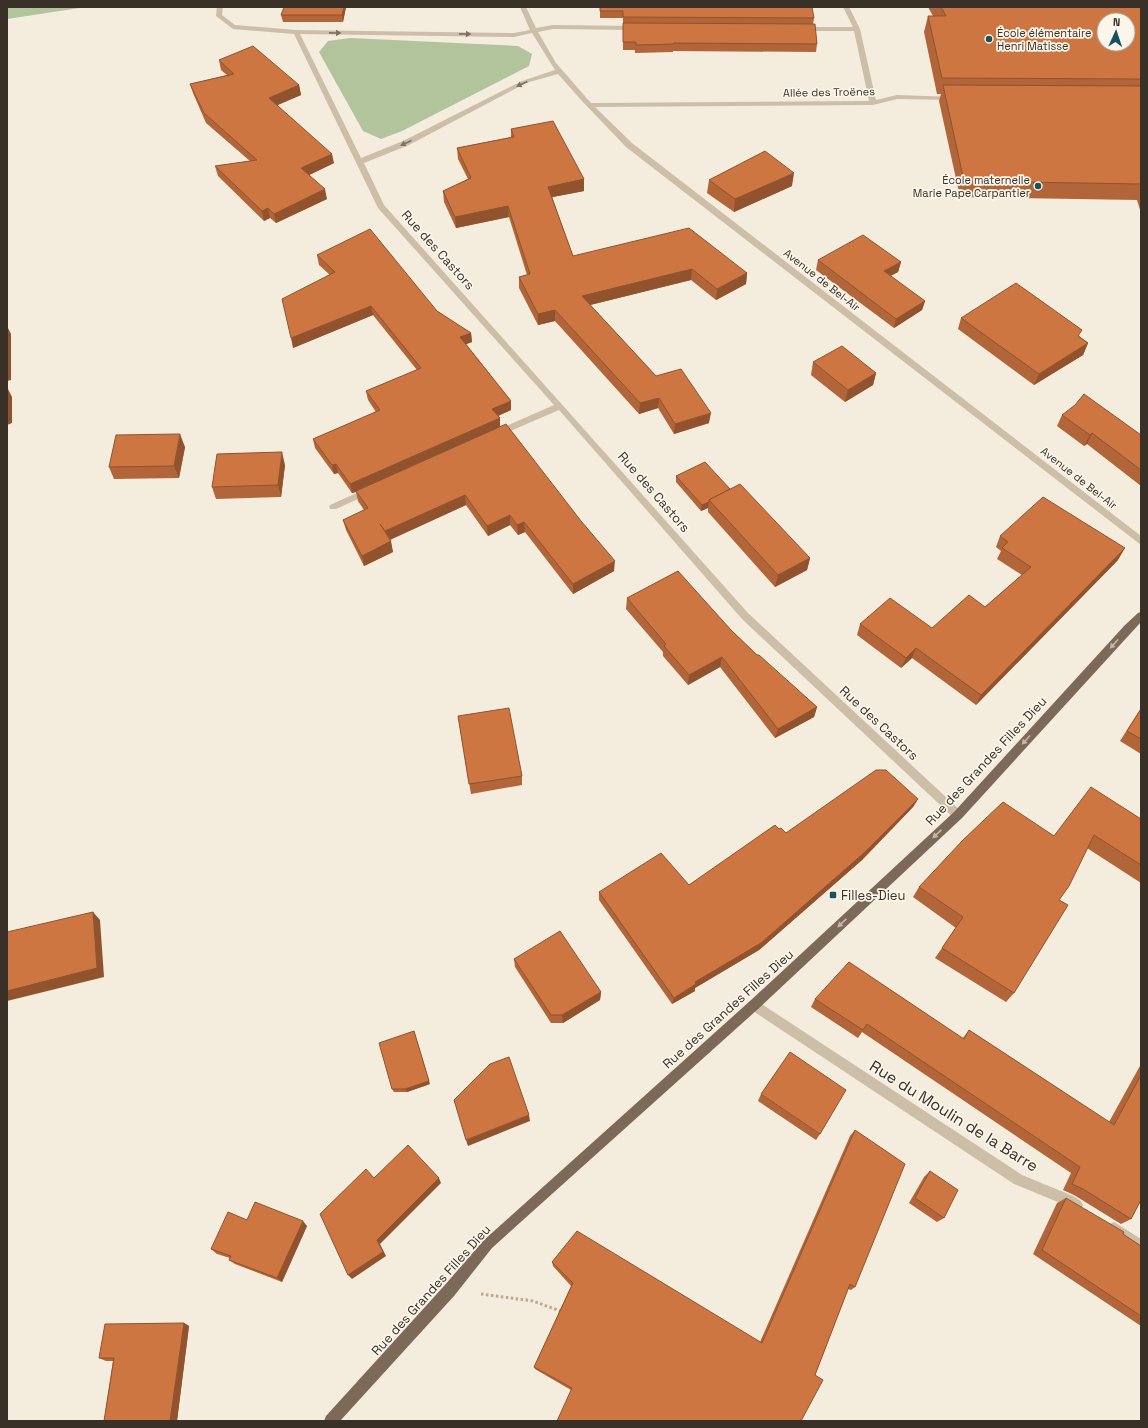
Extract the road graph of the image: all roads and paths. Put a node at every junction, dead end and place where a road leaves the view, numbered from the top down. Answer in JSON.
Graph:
{"nodes":[{"id":1,"x":220,"y":7,"type":"edge"},
{"id":2,"x":523,"y":7,"type":"edge"},
{"id":3,"x":846,"y":7,"type":"edge"},
{"id":4,"x":640,"y":28,"type":"edge"},
{"id":5,"x":796,"y":29,"type":"edge"},
{"id":6,"x":857,"y":29,"type":"junction"},
{"id":7,"x":534,"y":31,"type":"junction"},
{"id":8,"x":296,"y":32,"type":"junction"},
{"id":9,"x":559,"y":71,"type":"junction"},
{"id":10,"x":958,"y":98,"type":"edge"},
{"id":11,"x":873,"y":103,"type":"junction"},
{"id":12,"x":589,"y":105,"type":"junction"},
{"id":13,"x":359,"y":162,"type":"junction"},
{"id":14,"x":560,"y":406,"type":"junction"},
{"id":15,"x":489,"y":437,"type":"edge"},
{"id":16,"x":376,"y":488,"type":"edge"},
{"id":17,"x":333,"y":507,"type":"dead end"},
{"id":18,"x":1141,"y":540,"type":"edge"},
{"id":19,"x":1141,"y":616,"type":"edge"},
{"id":20,"x":958,"y":815,"type":"junction"},
{"id":21,"x":754,"y":1005,"type":"junction"},
{"id":22,"x":1088,"y":1212,"type":"edge"},
{"id":23,"x":1102,"y":1220,"type":"edge"},
{"id":24,"x":1141,"y":1246,"type":"edge"},
{"id":25,"x":449,"y":1291,"type":"junction"},
{"id":26,"x":568,"y":1314,"type":"edge"},
{"id":27,"x":331,"y":1421,"type":"edge"}],
"edges":[{"from":1,"to":8,"type":"street"},
{"from":2,"to":7,"type":"street","name":"Avenue de Bel-Air"},
{"from":3,"to":6,"type":"street"},
{"from":4,"to":7,"type":"street"},
{"from":5,"to":6,"type":"street"},
{"from":6,"to":11,"type":"street"},
{"from":8,"to":7,"type":"street","one_way":true},
{"from":7,"to":9,"type":"street","name":"Avenue de Bel-Air"},
{"from":8,"to":13,"type":"street","name":"Rue des Castors"},
{"from":9,"to":12,"type":"street","name":"Avenue de Bel-Air"},
{"from":9,"to":13,"type":"street","one_way":true},
{"from":10,"to":11,"type":"street","name":"Allée des Troënes"},
{"from":11,"to":12,"type":"street","name":"Allée des Troënes"},
{"from":12,"to":18,"type":"street","name":"Avenue de Bel-Air"},
{"from":13,"to":14,"type":"street","name":"Rue des Castors"},
{"from":14,"to":15,"type":"street"},
{"from":14,"to":20,"type":"street","name":"Rue des Castors"},
{"from":16,"to":17,"type":"street"},
{"from":19,"to":20,"type":"main road","name":"Rue des Grandes Filles Dieu","one_way":true},
{"from":20,"to":21,"type":"main road","name":"Rue des Grandes Filles Dieu","one_way":true},
{"from":21,"to":22,"type":"street","name":"Rue du Moulin de la Barre"},
{"from":21,"to":25,"type":"main road","name":"Rue des Grandes Filles Dieu"},
{"from":23,"to":24,"type":"street"},
{"from":25,"to":26,"type":"path"},
{"from":25,"to":27,"type":"main road","name":"Rue des Grandes Filles Dieu"}]}
